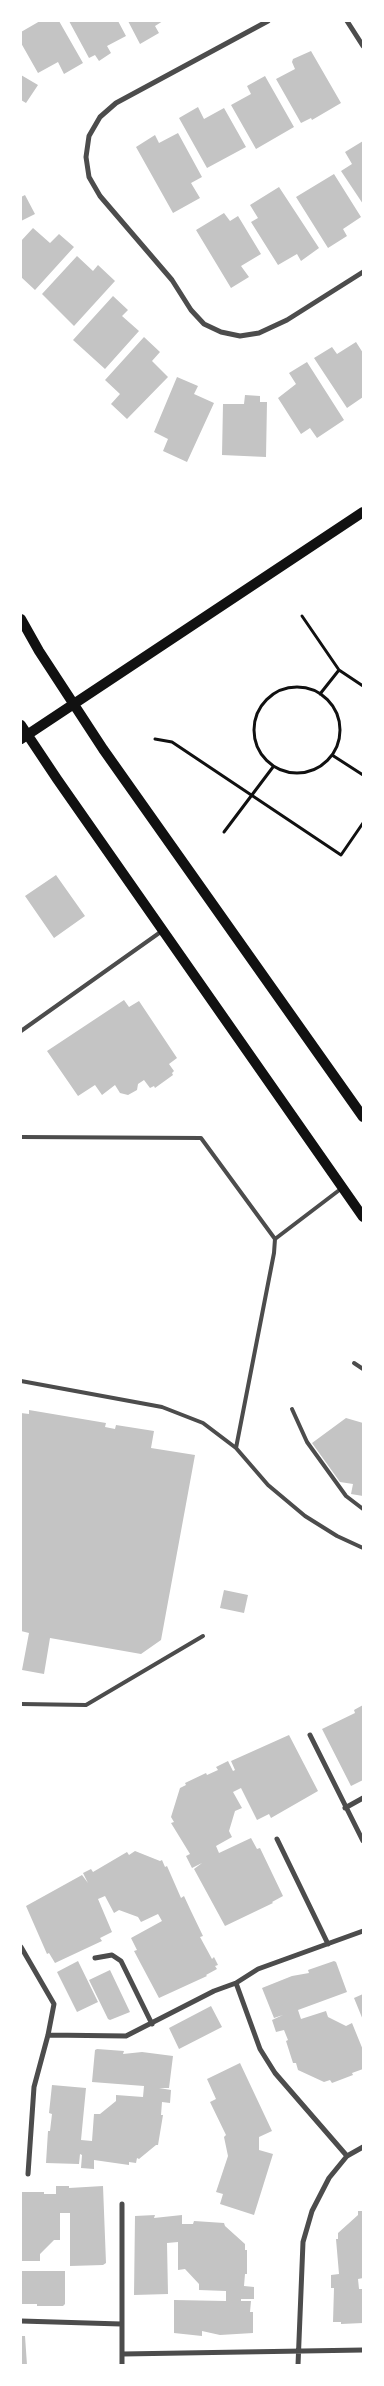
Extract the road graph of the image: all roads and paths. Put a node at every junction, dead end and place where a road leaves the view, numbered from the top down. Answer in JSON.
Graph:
{"nodes":[{"id":1,"x":268,"y":21,"type":"edge"},
{"id":2,"x":347,"y":21,"type":"edge"},
{"id":3,"x":363,"y":46,"type":"edge"},
{"id":4,"x":363,"y":272,"type":"edge"},
{"id":5,"x":363,"y":512,"type":"edge"},
{"id":6,"x":302,"y":616,"type":"dead end"},
{"id":7,"x":21,"y":619,"type":"edge"},
{"id":8,"x":339,"y":670,"type":"junction"},
{"id":9,"x":363,"y":686,"type":"edge"},
{"id":10,"x":320,"y":694,"type":"junction"},
{"id":11,"x":74,"y":703,"type":"junction"},
{"id":12,"x":21,"y":725,"type":"edge"},
{"id":13,"x":25,"y":737,"type":"edge"},
{"id":14,"x":155,"y":739,"type":"dead end"},
{"id":15,"x":332,"y":755,"type":"junction"},
{"id":16,"x":273,"y":767,"type":"junction"},
{"id":17,"x":363,"y":775,"type":"edge"},
{"id":18,"x":252,"y":797,"type":"junction"},
{"id":19,"x":363,"y":823,"type":"edge"},
{"id":20,"x":224,"y":832,"type":"dead end"},
{"id":21,"x":163,"y":931,"type":"junction"},
{"id":22,"x":21,"y":1031,"type":"edge"},
{"id":23,"x":363,"y":1117,"type":"edge"},
{"id":24,"x":21,"y":1137,"type":"edge"},
{"id":25,"x":342,"y":1188,"type":"junction"},
{"id":26,"x":363,"y":1217,"type":"edge"},
{"id":27,"x":275,"y":1239,"type":"junction"},
{"id":28,"x":354,"y":1363,"type":"dead end"},
{"id":29,"x":363,"y":1369,"type":"edge"},
{"id":30,"x":21,"y":1382,"type":"edge"},
{"id":31,"x":292,"y":1409,"type":"dead end"},
{"id":32,"x":236,"y":1448,"type":"junction"},
{"id":33,"x":363,"y":1509,"type":"edge"},
{"id":34,"x":362,"y":1548,"type":"edge"},
{"id":35,"x":204,"y":1636,"type":"dead end"},
{"id":36,"x":21,"y":1704,"type":"edge"},
{"id":37,"x":310,"y":1735,"type":"dead end"},
{"id":38,"x":363,"y":1798,"type":"edge"},
{"id":39,"x":345,"y":1808,"type":"junction"},
{"id":40,"x":277,"y":1839,"type":"dead end"},
{"id":41,"x":363,"y":1842,"type":"edge"},
{"id":42,"x":363,"y":1931,"type":"edge"},
{"id":43,"x":328,"y":1944,"type":"junction"},
{"id":44,"x":21,"y":1948,"type":"edge"},
{"id":45,"x":95,"y":1958,"type":"dead end"},
{"id":46,"x":236,"y":1983,"type":"junction"},
{"id":47,"x":152,"y":2024,"type":"junction"},
{"id":48,"x":48,"y":2035,"type":"junction"},
{"id":49,"x":363,"y":2147,"type":"edge"},
{"id":50,"x":347,"y":2156,"type":"junction"},
{"id":51,"x":28,"y":2174,"type":"dead end"},
{"id":52,"x":122,"y":2204,"type":"dead end"},
{"id":53,"x":21,"y":2321,"type":"edge"},
{"id":54,"x":121,"y":2324,"type":"junction"},
{"id":55,"x":363,"y":2350,"type":"edge"},
{"id":56,"x":298,"y":2352,"type":"junction"},
{"id":57,"x":122,"y":2354,"type":"junction"},
{"id":58,"x":122,"y":2365,"type":"edge"},
{"id":59,"x":298,"y":2365,"type":"edge"}],
"edges":[{"from":1,"to":4,"type":"street"},
{"from":2,"to":3,"type":"street"},
{"from":5,"to":11,"type":"main road"},
{"from":6,"to":8,"type":"path"},
{"from":7,"to":11,"type":"main road"},
{"from":8,"to":9,"type":"path"},
{"from":8,"to":10,"type":"path"},
{"from":10,"to":15,"type":"path"},
{"from":10,"to":16,"type":"path"},
{"from":11,"to":13,"type":"main road"},
{"from":11,"to":23,"type":"main road"},
{"from":12,"to":13,"type":"main road"},
{"from":13,"to":21,"type":"main road"},
{"from":14,"to":18,"type":"path"},
{"from":15,"to":16,"type":"path"},
{"from":15,"to":17,"type":"path"},
{"from":16,"to":18,"type":"path"},
{"from":18,"to":19,"type":"path"},
{"from":18,"to":20,"type":"path"},
{"from":21,"to":22,"type":"lane"},
{"from":21,"to":25,"type":"main road"},
{"from":24,"to":27,"type":"lane"},
{"from":25,"to":26,"type":"main road"},
{"from":25,"to":27,"type":"lane"},
{"from":27,"to":32,"type":"lane"},
{"from":28,"to":29,"type":"lane"},
{"from":30,"to":32,"type":"lane"},
{"from":31,"to":33,"type":"lane"},
{"from":32,"to":34,"type":"lane"},
{"from":35,"to":36,"type":"lane"},
{"from":37,"to":39,"type":"street"},
{"from":38,"to":39,"type":"street"},
{"from":39,"to":41,"type":"street"},
{"from":40,"to":43,"type":"street"},
{"from":42,"to":43,"type":"street"},
{"from":43,"to":46,"type":"street"},
{"from":44,"to":48,"type":"street"},
{"from":45,"to":47,"type":"street"},
{"from":46,"to":47,"type":"street"},
{"from":46,"to":50,"type":"street"},
{"from":47,"to":48,"type":"street"},
{"from":48,"to":51,"type":"street"},
{"from":49,"to":50,"type":"street"},
{"from":50,"to":56,"type":"street"},
{"from":52,"to":54,"type":"street"},
{"from":53,"to":54,"type":"street"},
{"from":54,"to":57,"type":"street"},
{"from":55,"to":56,"type":"street"},
{"from":56,"to":57,"type":"street"},
{"from":56,"to":59,"type":"street"},
{"from":57,"to":58,"type":"street"}]}
